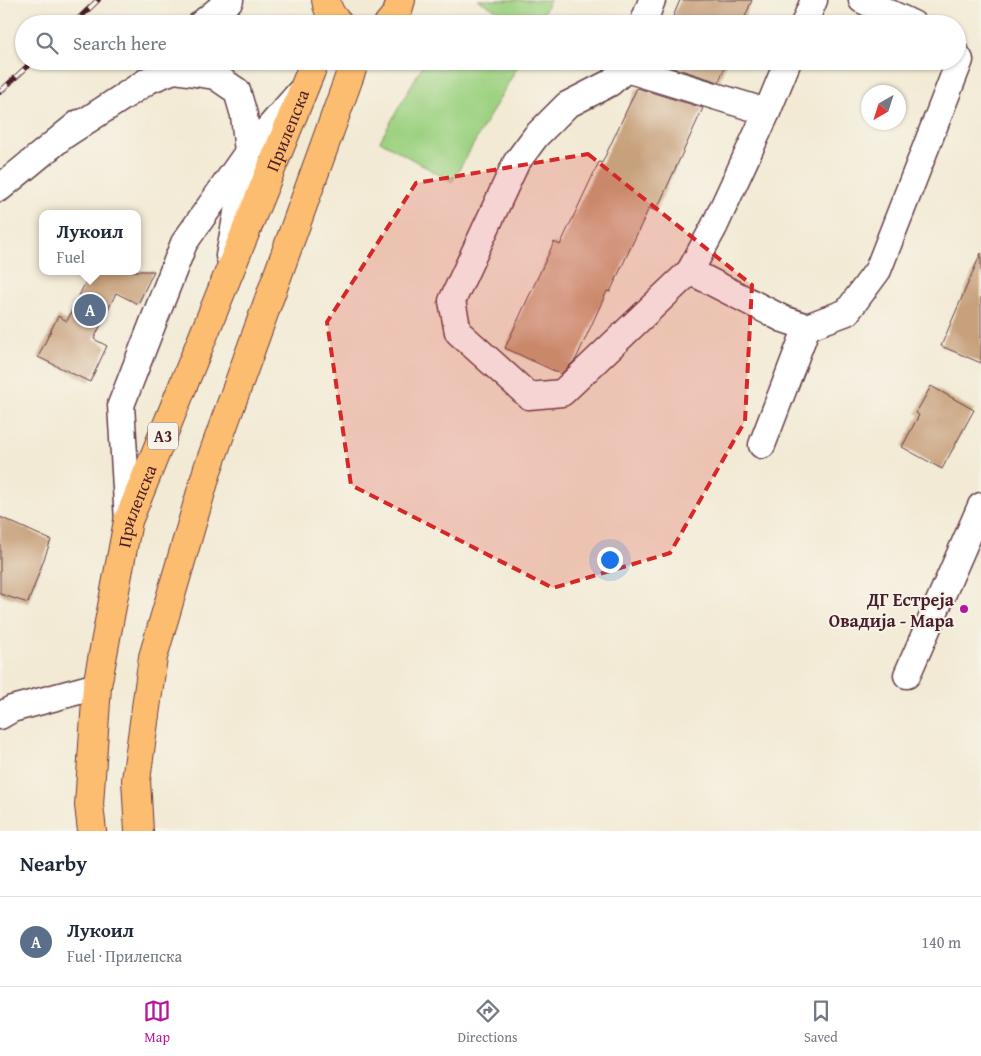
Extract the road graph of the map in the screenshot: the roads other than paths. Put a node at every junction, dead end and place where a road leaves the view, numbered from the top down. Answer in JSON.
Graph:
{"nodes":[{"id":1,"x":230,"y":0,"type":"edge"},
{"id":2,"x":401,"y":0,"type":"edge"},
{"id":3,"x":652,"y":0,"type":"edge"},
{"id":4,"x":814,"y":0,"type":"edge"},
{"id":5,"x":862,"y":0,"type":"edge"},
{"id":6,"x":212,"y":15,"type":"edge"},
{"id":7,"x":395,"y":15,"type":"edge"},
{"id":8,"x":646,"y":15,"type":"edge"},
{"id":9,"x":808,"y":15,"type":"edge"},
{"id":10,"x":893,"y":15,"type":"edge"},
{"id":11,"x":144,"y":70,"type":"edge"},
{"id":12,"x":352,"y":70,"type":"edge"},
{"id":13,"x":622,"y":70,"type":"edge"},
{"id":14,"x":642,"y":70,"type":"edge"},
{"id":15,"x":784,"y":70,"type":"edge"},
{"id":16,"x":956,"y":70,"type":"edge"},
{"id":17,"x":310,"y":74,"type":"edge"},
{"id":18,"x":767,"y":112,"type":"junction"},
{"id":19,"x":66,"y":134,"type":"junction"},
{"id":20,"x":248,"y":152,"type":"junction"},
{"id":21,"x":0,"y":188,"type":"edge"},
{"id":22,"x":690,"y":271,"type":"junction"},
{"id":23,"x":222,"y":292,"type":"junction"},
{"id":24,"x":808,"y":327,"type":"junction"},
{"id":25,"x":762,"y":445,"type":"dead end"},
{"id":26,"x":981,"y":506,"type":"edge"},
{"id":27,"x":128,"y":521,"type":"junction"},
{"id":28,"x":907,"y":676,"type":"dead end"},
{"id":29,"x":97,"y":686,"type":"junction"},
{"id":30,"x":0,"y":716,"type":"edge"},
{"id":31,"x":92,"y":831,"type":"edge"},
{"id":32,"x":139,"y":831,"type":"edge"}],
"edges":[{"from":1,"to":6,"type":"street"},
{"from":2,"to":7,"type":"main road"},
{"from":3,"to":8,"type":"street"},
{"from":4,"to":9,"type":"street"},
{"from":5,"to":10,"type":"street"},
{"from":11,"to":19,"type":"street"},
{"from":12,"to":32,"type":"main road"},
{"from":13,"to":22,"type":"street"},
{"from":14,"to":18,"type":"street"},
{"from":15,"to":18,"type":"street"},
{"from":16,"to":24,"type":"street"},
{"from":17,"to":20,"type":"street"},
{"from":17,"to":23,"type":"main road","name":"Прилепска","number":"A3"},
{"from":18,"to":22,"type":"street"},
{"from":19,"to":20,"type":"street"},
{"from":19,"to":21,"type":"street"},
{"from":20,"to":23,"type":"street"},
{"from":20,"to":27,"type":"street"},
{"from":22,"to":24,"type":"street"},
{"from":23,"to":27,"type":"main road","name":"Прилепска","number":"A3"},
{"from":24,"to":25,"type":"street"},
{"from":26,"to":28,"type":"street"},
{"from":27,"to":29,"type":"main road","name":"Прилепска","number":"A3"},
{"from":29,"to":30,"type":"street"},
{"from":29,"to":31,"type":"main road","name":"Прилепска","number":"A3"}]}
